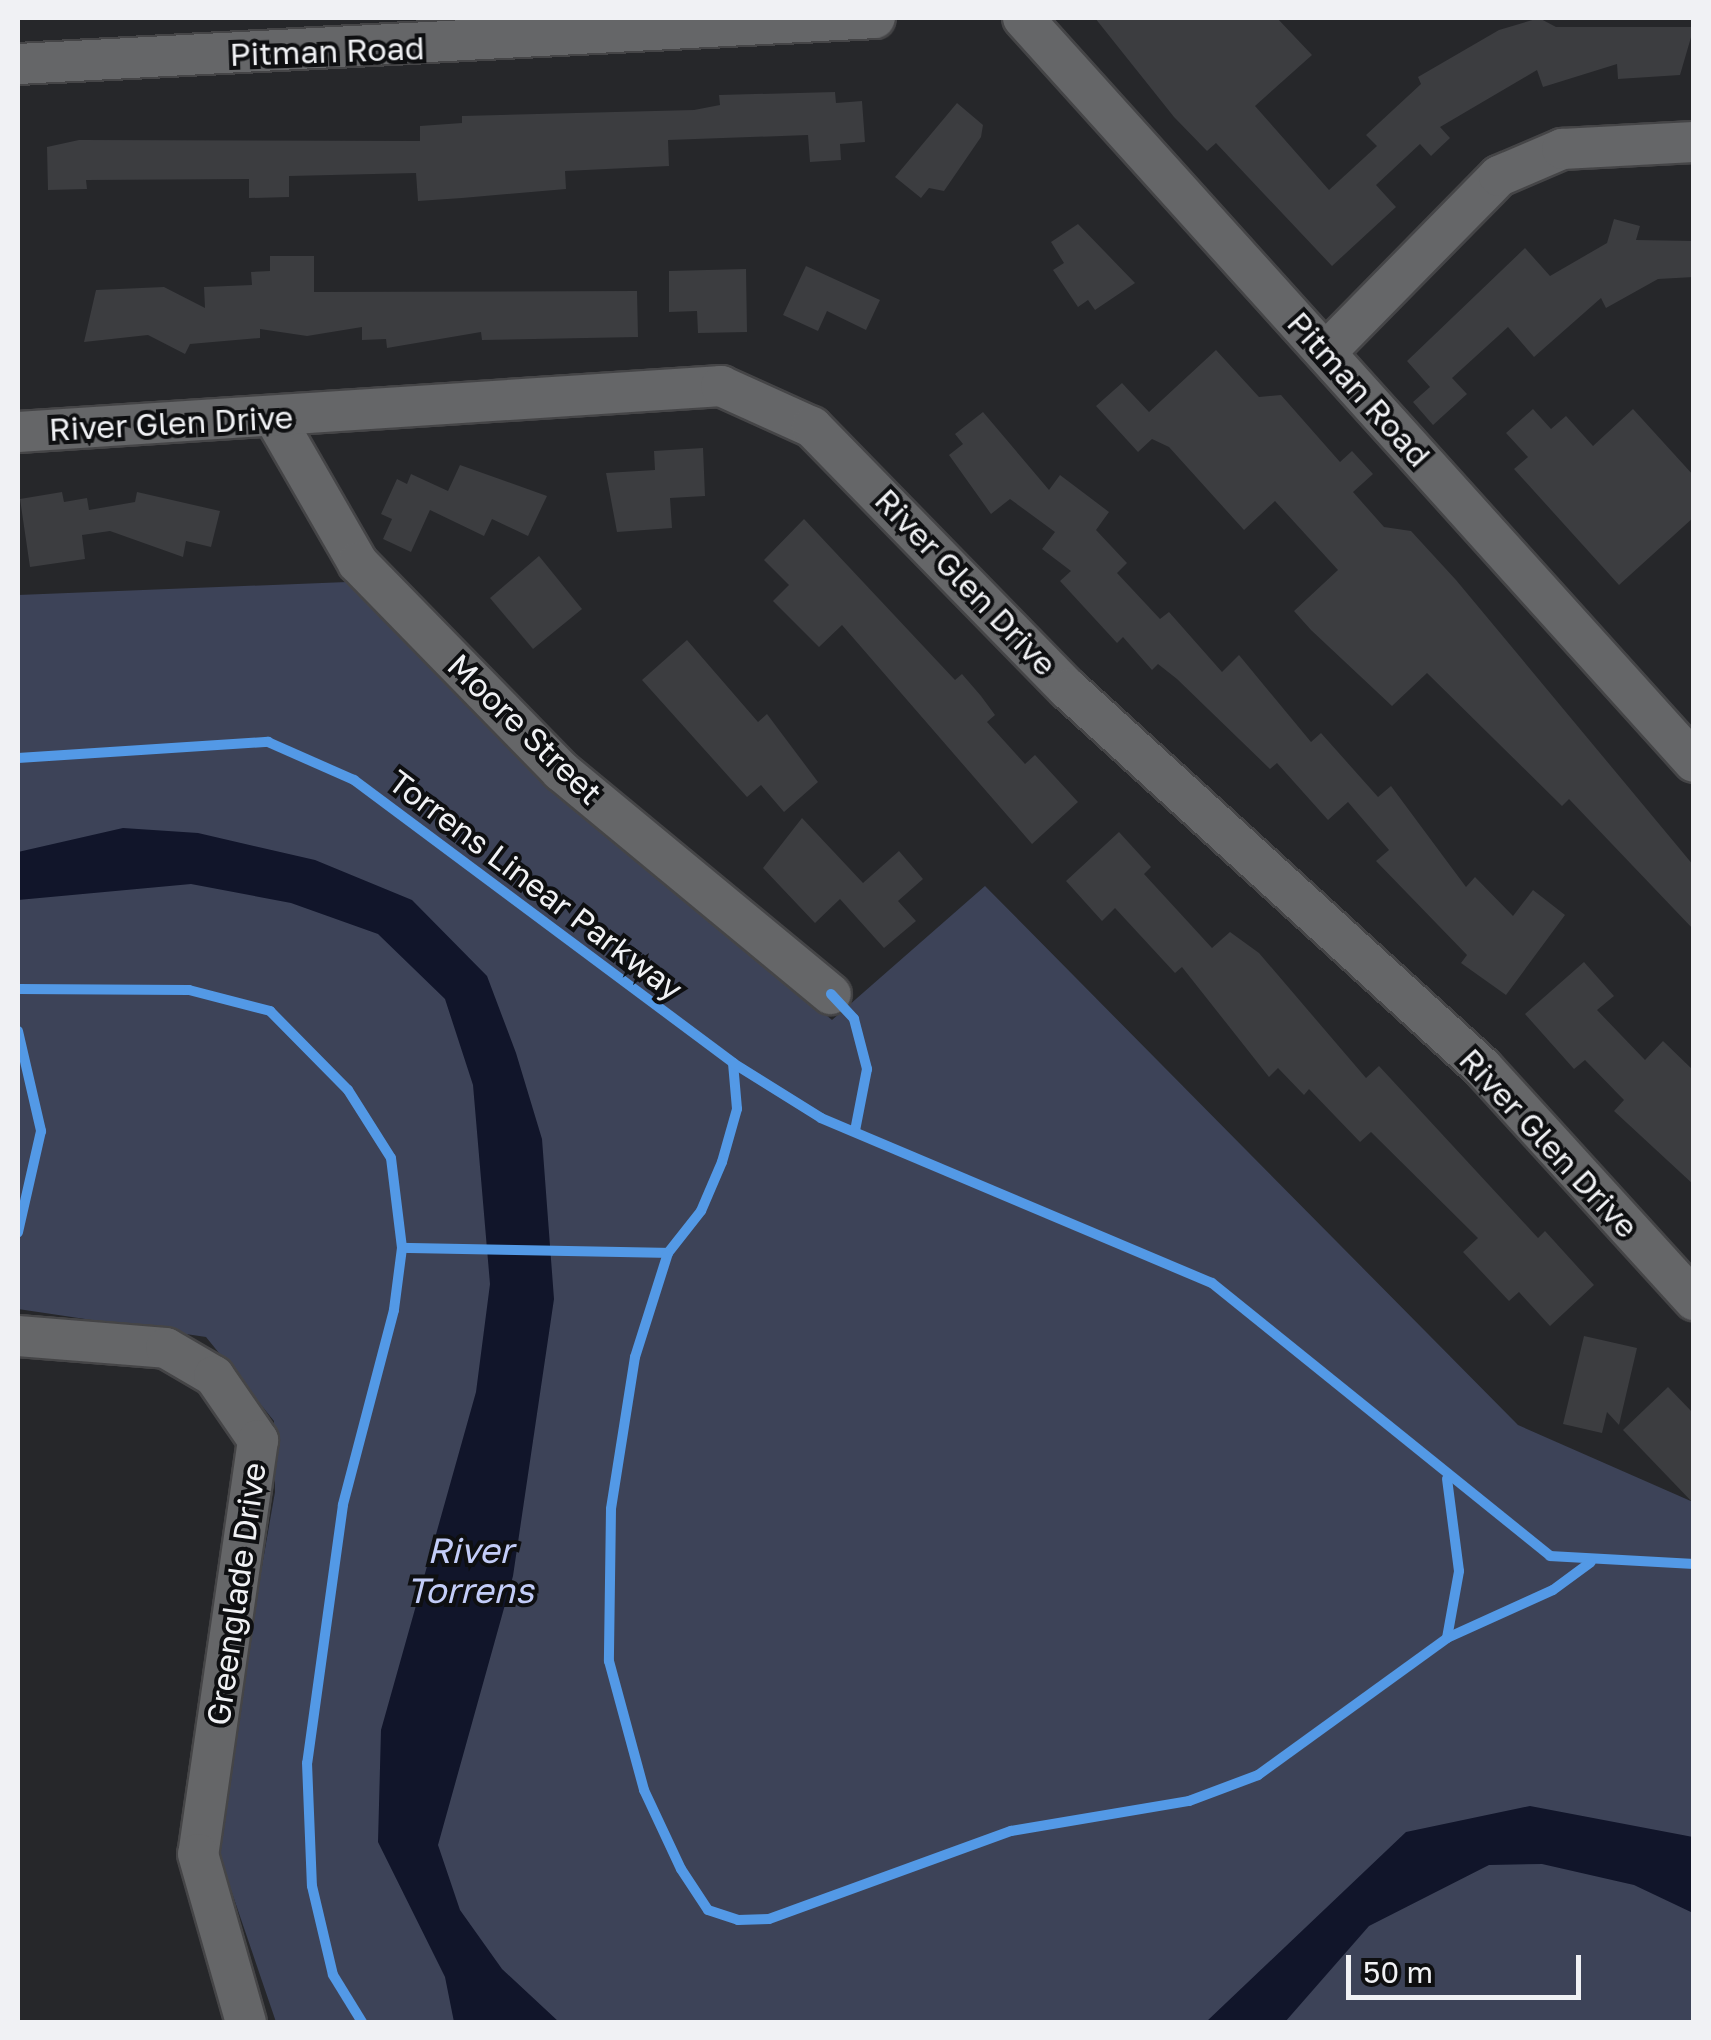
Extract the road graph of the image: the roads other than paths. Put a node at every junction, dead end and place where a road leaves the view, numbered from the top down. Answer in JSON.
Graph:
{"nodes":[{"id":1,"x":875,"y":18,"type":"edge"},
{"id":2,"x":1023,"y":18,"type":"edge"},
{"id":3,"x":453,"y":32,"type":"edge"},
{"id":4,"x":18,"y":64,"type":"edge"},
{"id":5,"x":1694,"y":142,"type":"edge"},
{"id":6,"x":1326,"y":352,"type":"junction"},
{"id":7,"x":274,"y":417,"type":"junction"},
{"id":8,"x":18,"y":432,"type":"edge"},
{"id":9,"x":1694,"y":762,"type":"edge"},
{"id":10,"x":831,"y":994,"type":"dead end"},
{"id":11,"x":1694,"y":1300,"type":"edge"},
{"id":12,"x":18,"y":1336,"type":"edge"},
{"id":13,"x":246,"y":2022,"type":"edge"}],
"edges":[{"from":1,"to":3,"type":"street","name":"Pitman Road"},
{"from":2,"to":6,"type":"street","name":"Pitman Road"},
{"from":3,"to":4,"type":"street","name":"Pitman Road"},
{"from":5,"to":6,"type":"street"},
{"from":6,"to":9,"type":"street","name":"Pitman Road"},
{"from":7,"to":8,"type":"street","name":"River Glen Drive"},
{"from":7,"to":10,"type":"street","name":"Moore Street"},
{"from":7,"to":11,"type":"street","name":"River Glen Drive"},
{"from":12,"to":13,"type":"street","name":"Greenglade Drive"}]}
